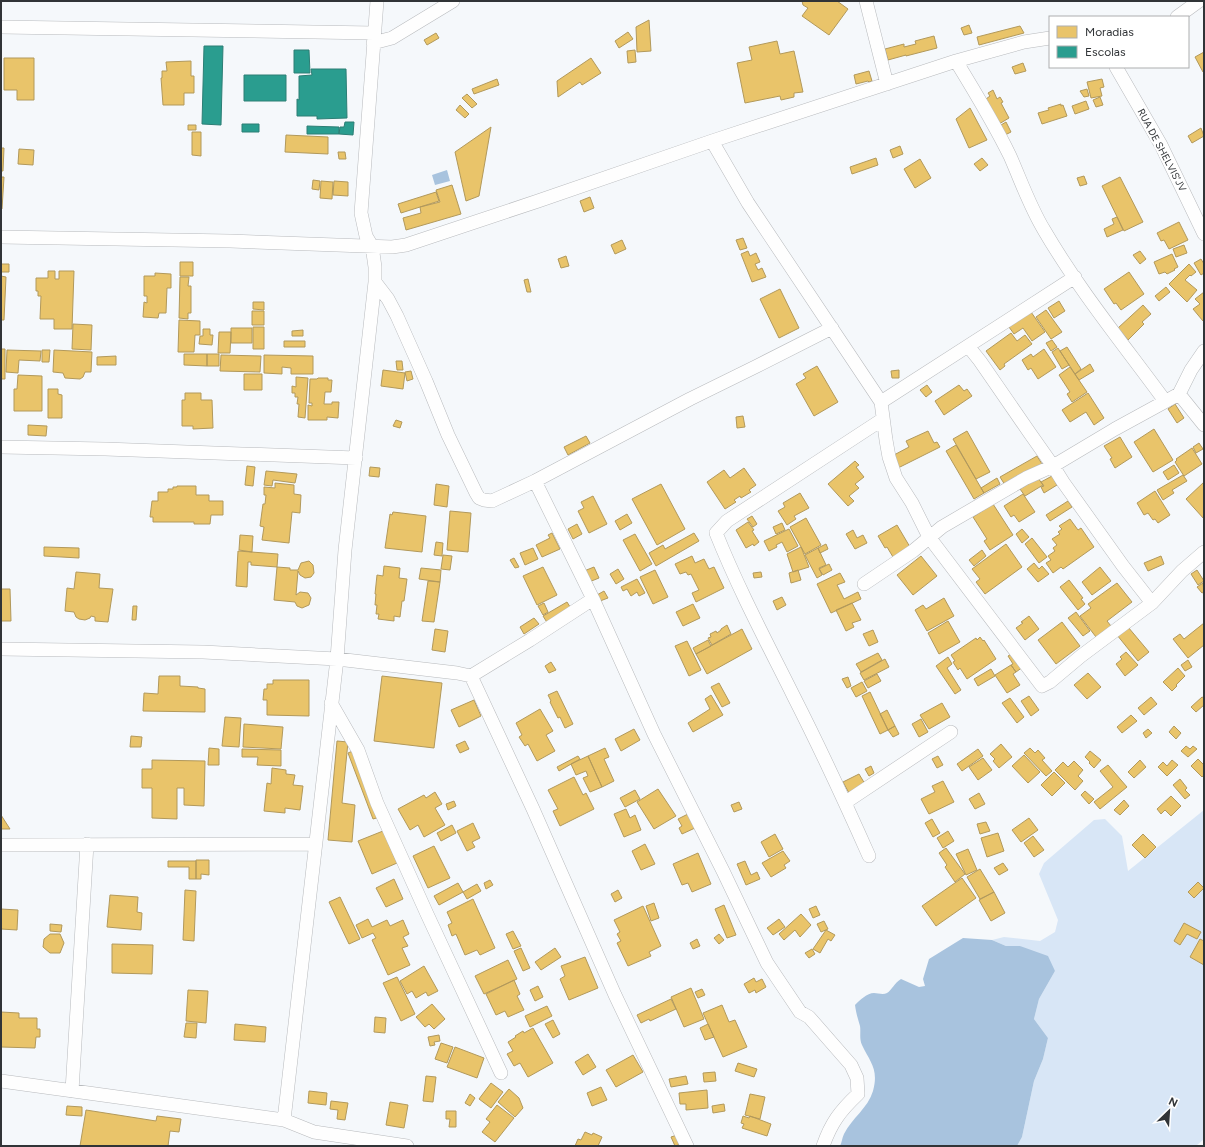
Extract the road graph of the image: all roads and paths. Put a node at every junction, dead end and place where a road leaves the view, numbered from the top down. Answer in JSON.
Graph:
{"nodes":[{"id":1,"x":377,"y":1,"type":"edge"},
{"id":2,"x":453,"y":1,"type":"edge"},
{"id":3,"x":866,"y":1,"type":"edge"},
{"id":4,"x":1199,"y":1,"type":"edge"},
{"id":5,"x":1178,"y":16,"type":"edge"},
{"id":6,"x":1,"y":27,"type":"edge"},
{"id":7,"x":373,"y":38,"type":"junction"},
{"id":8,"x":1049,"y":38,"type":"edge"},
{"id":9,"x":956,"y":61,"type":"junction"},
{"id":10,"x":1117,"y":68,"type":"edge"},
{"id":11,"x":887,"y":84,"type":"junction"},
{"id":12,"x":712,"y":141,"type":"junction"},
{"id":13,"x":1204,"y":234,"type":"edge"},
{"id":14,"x":1,"y":237,"type":"edge"},
{"id":15,"x":372,"y":246,"type":"junction"},
{"id":16,"x":1075,"y":278,"type":"junction"},
{"id":17,"x":375,"y":282,"type":"junction"},
{"id":18,"x":832,"y":328,"type":"junction"},
{"id":19,"x":968,"y":346,"type":"junction"},
{"id":20,"x":1204,"y":351,"type":"edge"},
{"id":21,"x":1179,"y":394,"type":"junction"},
{"id":22,"x":1165,"y":401,"type":"junction"},
{"id":23,"x":881,"y":402,"type":"junction"},
{"id":24,"x":883,"y":419,"type":"junction"},
{"id":25,"x":1204,"y":425,"type":"edge"},
{"id":26,"x":1,"y":447,"type":"edge"},
{"id":27,"x":356,"y":458,"type":"junction"},
{"id":28,"x":1053,"y":466,"type":"junction"},
{"id":29,"x":535,"y":481,"type":"junction"},
{"id":30,"x":929,"y":537,"type":"junction"},
{"id":31,"x":1204,"y":552,"type":"edge"},
{"id":32,"x":864,"y":584,"type":"dead end"},
{"id":33,"x":593,"y":599,"type":"junction"},
{"id":34,"x":1152,"y":603,"type":"junction"},
{"id":35,"x":1,"y":649,"type":"edge"},
{"id":36,"x":337,"y":659,"type":"junction"},
{"id":37,"x":471,"y":676,"type":"junction"},
{"id":38,"x":332,"y":703,"type":"junction"},
{"id":39,"x":951,"y":732,"type":"dead end"},
{"id":40,"x":846,"y":802,"type":"junction"},
{"id":41,"x":87,"y":844,"type":"junction"},
{"id":42,"x":315,"y":844,"type":"junction"},
{"id":43,"x":1,"y":845,"type":"edge"},
{"id":44,"x":870,"y":856,"type":"dead end"},
{"id":45,"x":502,"y":1074,"type":"dead end"},
{"id":46,"x":1,"y":1081,"type":"edge"},
{"id":47,"x":72,"y":1091,"type":"junction"},
{"id":48,"x":284,"y":1120,"type":"junction"},
{"id":49,"x":407,"y":1146,"type":"edge"},
{"id":50,"x":687,"y":1146,"type":"edge"},
{"id":51,"x":823,"y":1146,"type":"edge"}],
"edges":[{"from":1,"to":7,"type":"street"},
{"from":2,"to":7,"type":"street"},
{"from":3,"to":11,"type":"street"},
{"from":4,"to":5,"type":"street"},
{"from":6,"to":7,"type":"street"},
{"from":7,"to":15,"type":"street"},
{"from":8,"to":9,"type":"street"},
{"from":9,"to":11,"type":"street"},
{"from":9,"to":16,"type":"street"},
{"from":10,"to":13,"type":"street","name":"RUA DE SHELVIS’JV"},
{"from":11,"to":12,"type":"street"},
{"from":12,"to":15,"type":"street"},
{"from":12,"to":18,"type":"street"},
{"from":14,"to":15,"type":"street"},
{"from":15,"to":17,"type":"street"},
{"from":16,"to":19,"type":"street"},
{"from":16,"to":22,"type":"street"},
{"from":17,"to":27,"type":"street"},
{"from":17,"to":29,"type":"street"},
{"from":18,"to":23,"type":"street"},
{"from":18,"to":29,"type":"street"},
{"from":19,"to":23,"type":"street"},
{"from":19,"to":28,"type":"street"},
{"from":20,"to":21,"type":"street"},
{"from":21,"to":22,"type":"street"},
{"from":21,"to":25,"type":"street"},
{"from":22,"to":28,"type":"street"},
{"from":23,"to":24,"type":"street"},
{"from":24,"to":30,"type":"street"},
{"from":24,"to":40,"type":"street"},
{"from":26,"to":27,"type":"street"},
{"from":27,"to":36,"type":"street"},
{"from":28,"to":30,"type":"street"},
{"from":28,"to":34,"type":"street"},
{"from":29,"to":33,"type":"street"},
{"from":30,"to":32,"type":"street"},
{"from":30,"to":34,"type":"street"},
{"from":31,"to":34,"type":"street"},
{"from":33,"to":37,"type":"street"},
{"from":33,"to":51,"type":"street"},
{"from":35,"to":36,"type":"street"},
{"from":36,"to":37,"type":"street"},
{"from":36,"to":38,"type":"street"},
{"from":37,"to":50,"type":"street"},
{"from":38,"to":42,"type":"street"},
{"from":38,"to":45,"type":"street"},
{"from":39,"to":40,"type":"street"},
{"from":40,"to":44,"type":"street"},
{"from":41,"to":42,"type":"street"},
{"from":41,"to":43,"type":"street"},
{"from":41,"to":47,"type":"street"},
{"from":42,"to":48,"type":"street"},
{"from":46,"to":47,"type":"street"},
{"from":47,"to":48,"type":"street"},
{"from":48,"to":49,"type":"street"}]}
